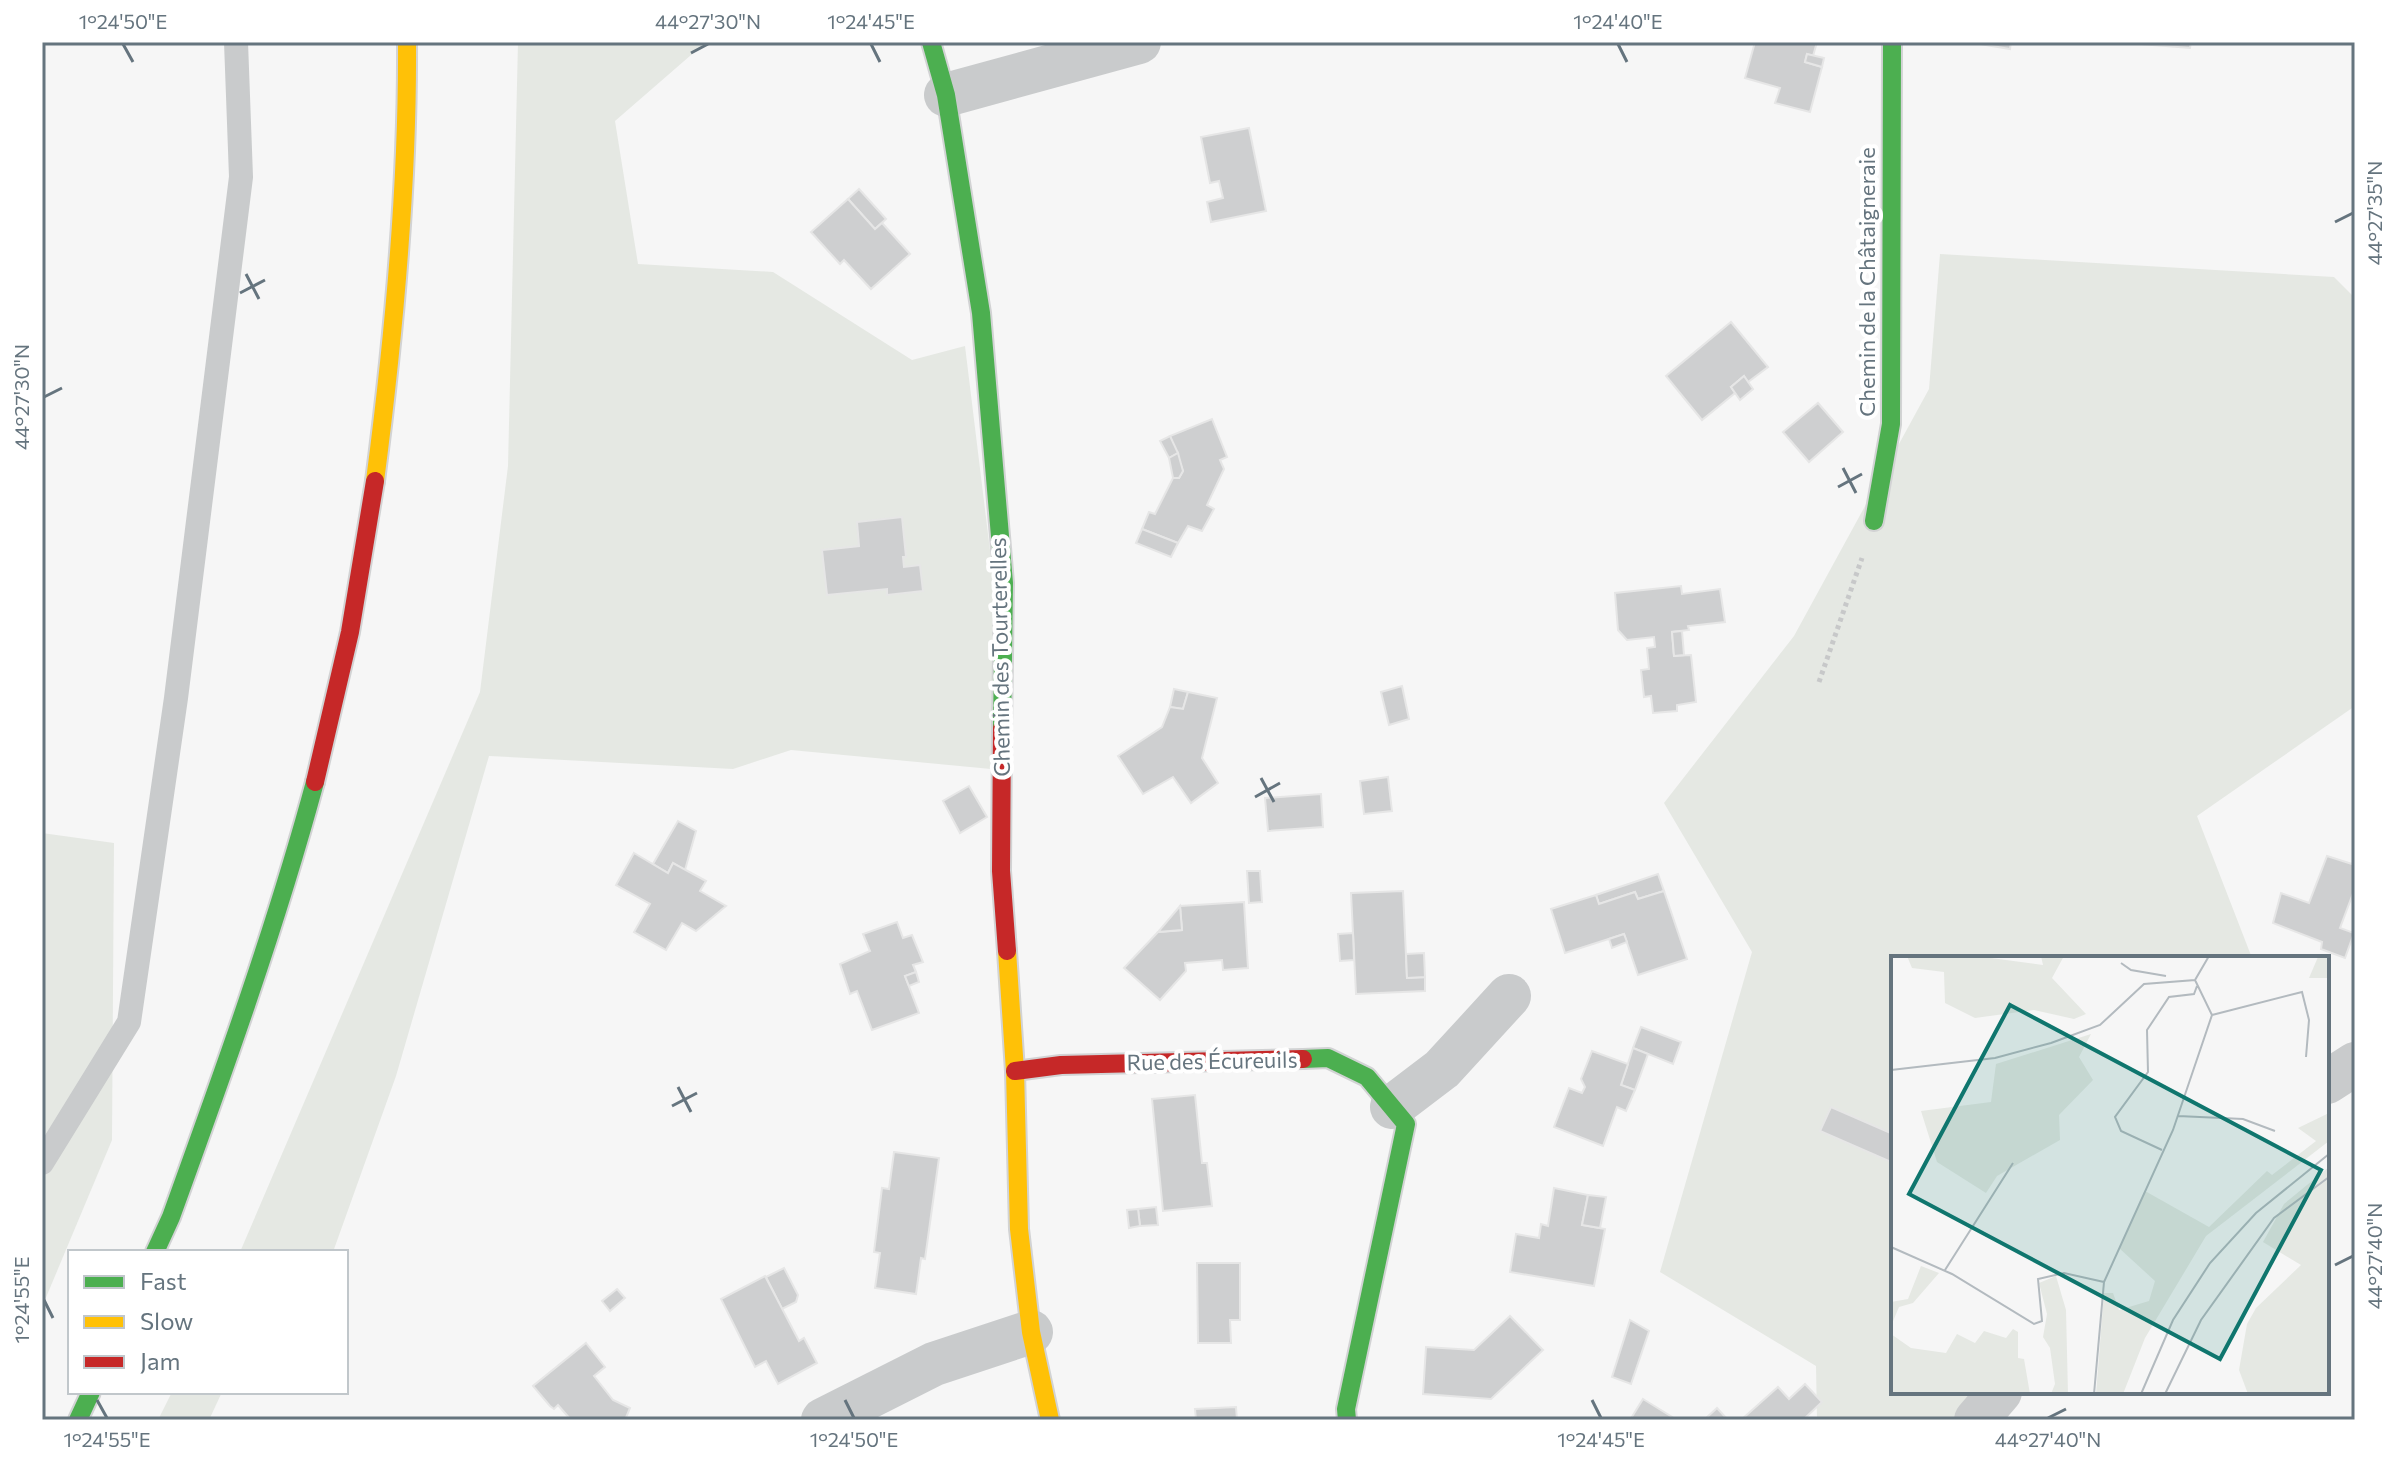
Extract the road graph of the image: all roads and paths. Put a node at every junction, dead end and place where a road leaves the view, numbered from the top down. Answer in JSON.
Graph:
{"nodes":[{"id":1,"x":236,"y":42,"type":"edge"},
{"id":2,"x":407,"y":42,"type":"edge"},
{"id":3,"x":931,"y":42,"type":"edge"},
{"id":4,"x":1139,"y":42,"type":"edge"},
{"id":5,"x":1892,"y":42,"type":"edge"},
{"id":6,"x":946,"y":95,"type":"junction"},
{"id":7,"x":1874,"y":521,"type":"joint"},
{"id":8,"x":1819,"y":682,"type":"dead end"},
{"id":9,"x":1509,"y":996,"type":"dead end"},
{"id":10,"x":2355,"y":1064,"type":"edge"},
{"id":11,"x":1015,"y":1071,"type":"junction"},
{"id":12,"x":2329,"y":1081,"type":"edge"},
{"id":13,"x":1392,"y":1107,"type":"junction"},
{"id":14,"x":42,"y":1163,"type":"edge"},
{"id":15,"x":156,"y":1250,"type":"edge"},
{"id":16,"x":1031,"y":1332,"type":"junction"},
{"id":17,"x":90,"y":1394,"type":"edge"},
{"id":18,"x":1998,"y":1394,"type":"edge"},
{"id":19,"x":78,"y":1420,"type":"edge"},
{"id":20,"x":823,"y":1420,"type":"edge"},
{"id":21,"x":1050,"y":1420,"type":"edge"},
{"id":22,"x":1347,"y":1420,"type":"edge"},
{"id":23,"x":1976,"y":1420,"type":"edge"}],
"edges":[{"from":1,"to":14,"type":"lane"},
{"from":2,"to":15,"type":"street"},
{"from":3,"to":6,"type":"street","name":"Chemin des Tourterelles"},
{"from":4,"to":6,"type":"street"},
{"from":5,"to":7,"type":"street","name":"Chemin de la Châtaigneraie"},
{"from":6,"to":11,"type":"street","name":"Chemin des Tourterelles"},
{"from":7,"to":8,"type":"path"},
{"from":9,"to":13,"type":"street"},
{"from":10,"to":12,"type":"street"},
{"from":11,"to":13,"type":"street","name":"Rue des Écureuils"},
{"from":11,"to":16,"type":"street","name":"Chemin des Tourterelles"},
{"from":13,"to":22,"type":"street","name":"Rue des Écureuils"},
{"from":16,"to":20,"type":"street"},
{"from":16,"to":21,"type":"street","name":"Chemin des Tourterelles"},
{"from":17,"to":19,"type":"street"},
{"from":18,"to":23,"type":"street"}]}
